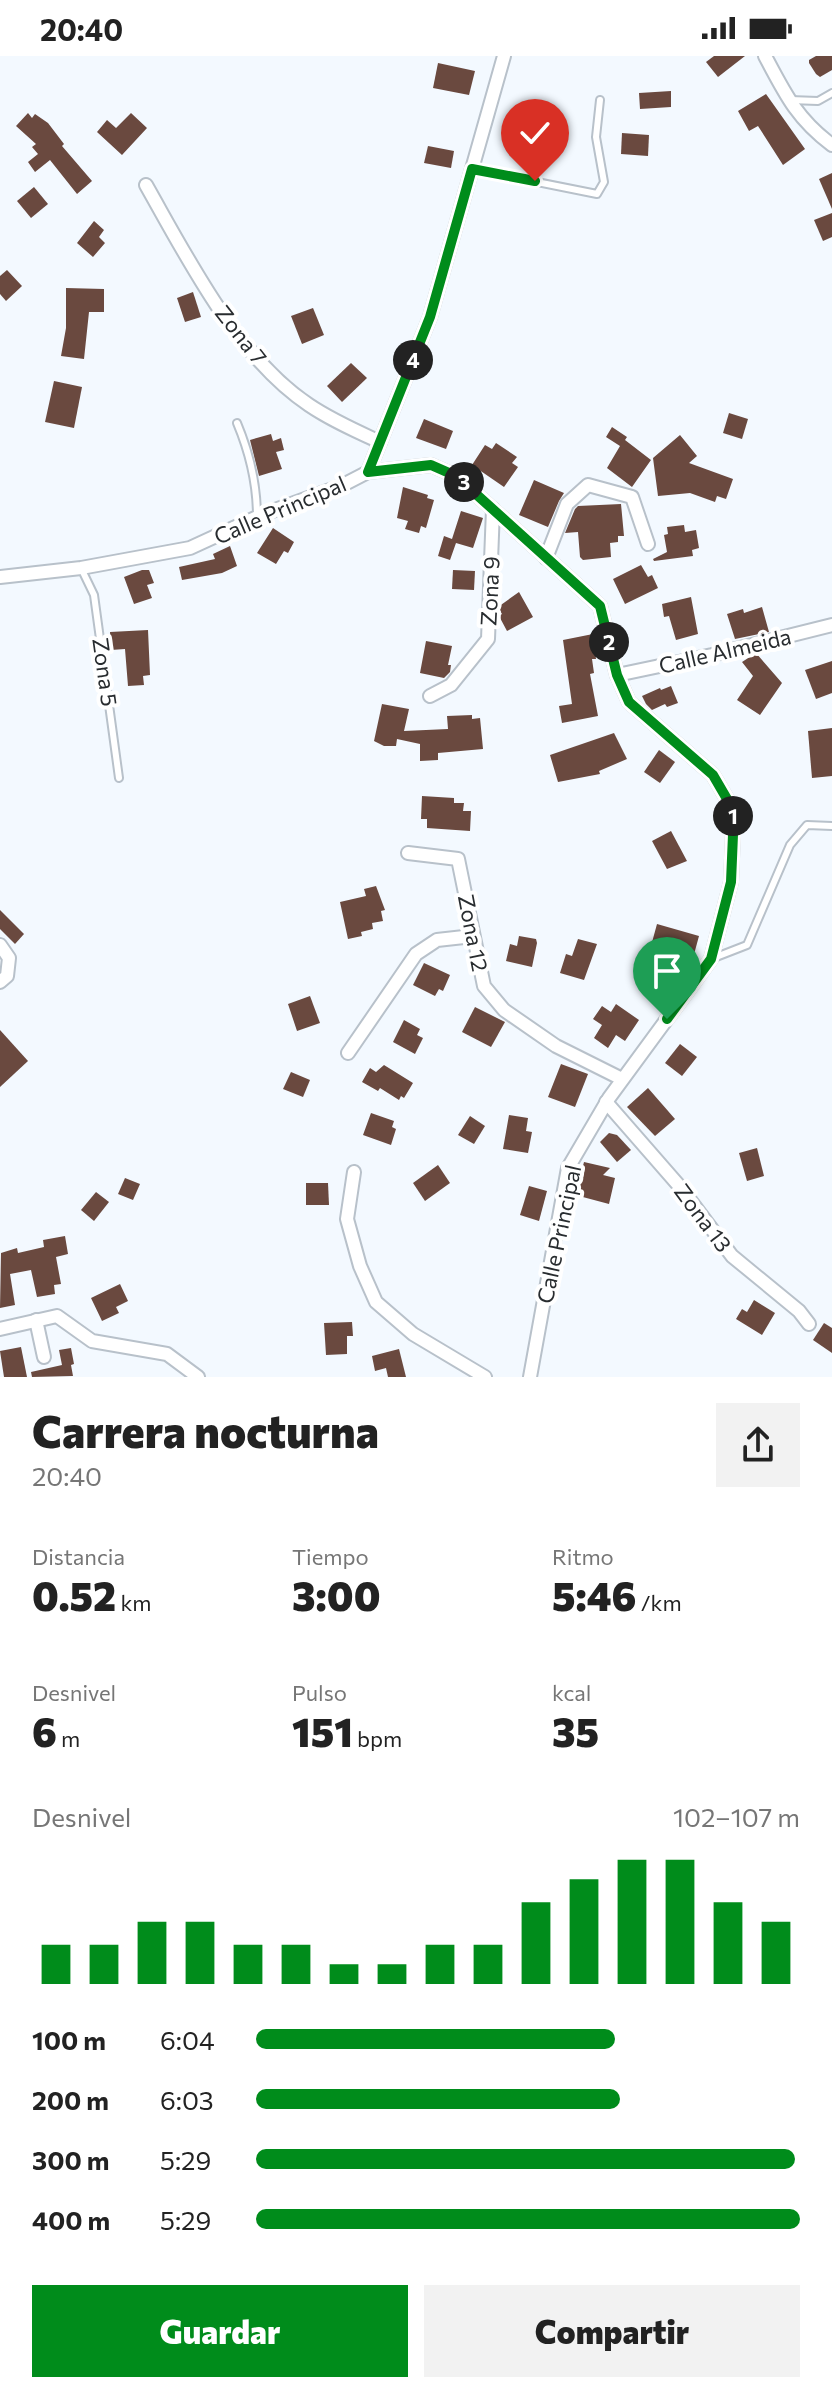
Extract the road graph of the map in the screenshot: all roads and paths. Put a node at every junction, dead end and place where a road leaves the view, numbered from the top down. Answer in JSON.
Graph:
{"nodes":[{"id":1,"x":504,"y":56,"type":"edge"},
{"id":2,"x":765,"y":56,"type":"edge"},
{"id":3,"x":832,"y":93,"type":"edge"},
{"id":4,"x":600,"y":100,"type":"dead end"},
{"id":5,"x":789,"y":100,"type":"junction"},
{"id":6,"x":832,"y":145,"type":"edge"},
{"id":7,"x":472,"y":169,"type":"junction"},
{"id":8,"x":146,"y":185,"type":"dead end"},
{"id":9,"x":237,"y":423,"type":"dead end"},
{"id":10,"x":380,"y":442,"type":"junction"},
{"id":11,"x":368,"y":472,"type":"junction"},
{"id":12,"x":493,"y":509,"type":"junction"},
{"id":13,"x":257,"y":517,"type":"junction"},
{"id":14,"x":648,"y":544,"type":"dead end"},
{"id":15,"x":546,"y":558,"type":"junction"},
{"id":16,"x":81,"y":568,"type":"junction"},
{"id":17,"x":0,"y":577,"type":"edge"},
{"id":18,"x":832,"y":625,"type":"edge"},
{"id":19,"x":617,"y":675,"type":"junction"},
{"id":20,"x":430,"y":696,"type":"dead end"},
{"id":21,"x":119,"y":778,"type":"dead end"},
{"id":22,"x":832,"y":826,"type":"edge"},
{"id":23,"x":408,"y":853,"type":"dead end"},
{"id":24,"x":473,"y":936,"type":"junction"},
{"id":25,"x":0,"y":945,"type":"edge"},
{"id":26,"x":711,"y":959,"type":"junction"},
{"id":27,"x":0,"y":982,"type":"edge"},
{"id":28,"x":348,"y":1053,"type":"dead end"},
{"id":29,"x":622,"y":1079,"type":"junction"},
{"id":30,"x":606,"y":1102,"type":"junction"},
{"id":31,"x":354,"y":1172,"type":"dead end"},
{"id":32,"x":36,"y":1320,"type":"junction"},
{"id":33,"x":809,"y":1324,"type":"dead end"},
{"id":34,"x":0,"y":1329,"type":"edge"},
{"id":35,"x":44,"y":1357,"type":"dead end"},
{"id":36,"x":198,"y":1377,"type":"edge"},
{"id":37,"x":485,"y":1377,"type":"edge"},
{"id":38,"x":530,"y":1377,"type":"edge"}],
"edges":[{"from":1,"to":7,"type":"street"},
{"from":2,"to":5,"type":"street"},
{"from":3,"to":5,"type":"lane"},
{"from":4,"to":7,"type":"lane"},
{"from":5,"to":6,"type":"street"},
{"from":7,"to":10,"type":"street"},
{"from":8,"to":10,"type":"street","name":"Zona 7"},
{"from":9,"to":13,"type":"lane"},
{"from":10,"to":11,"type":"street"},
{"from":11,"to":12,"type":"street","name":"Calle Principal"},
{"from":11,"to":13,"type":"street","name":"Calle Principal"},
{"from":12,"to":15,"type":"street","name":"Calle Principal"},
{"from":12,"to":20,"type":"street","name":"Zona 9"},
{"from":13,"to":16,"type":"street","name":"Calle Principal"},
{"from":14,"to":15,"type":"street"},
{"from":15,"to":19,"type":"street","name":"Calle Principal"},
{"from":16,"to":17,"type":"street","name":"Calle Principal"},
{"from":16,"to":21,"type":"lane","name":"Zona 5"},
{"from":18,"to":19,"type":"street","name":"Calle Almeida"},
{"from":19,"to":26,"type":"street","name":"Calle Principal"},
{"from":22,"to":26,"type":"lane"},
{"from":23,"to":24,"type":"street","name":"Zona 12"},
{"from":24,"to":28,"type":"street"},
{"from":24,"to":29,"type":"street","name":"Zona 12"},
{"from":25,"to":27,"type":"street"},
{"from":26,"to":29,"type":"street","name":"Calle Principal"},
{"from":29,"to":30,"type":"street","name":"Calle Principal"},
{"from":30,"to":33,"type":"street","name":"Zona 13"},
{"from":30,"to":38,"type":"street","name":"Calle Principal"},
{"from":31,"to":37,"type":"street"},
{"from":32,"to":34,"type":"street"},
{"from":32,"to":35,"type":"street"},
{"from":32,"to":36,"type":"street"}]}
